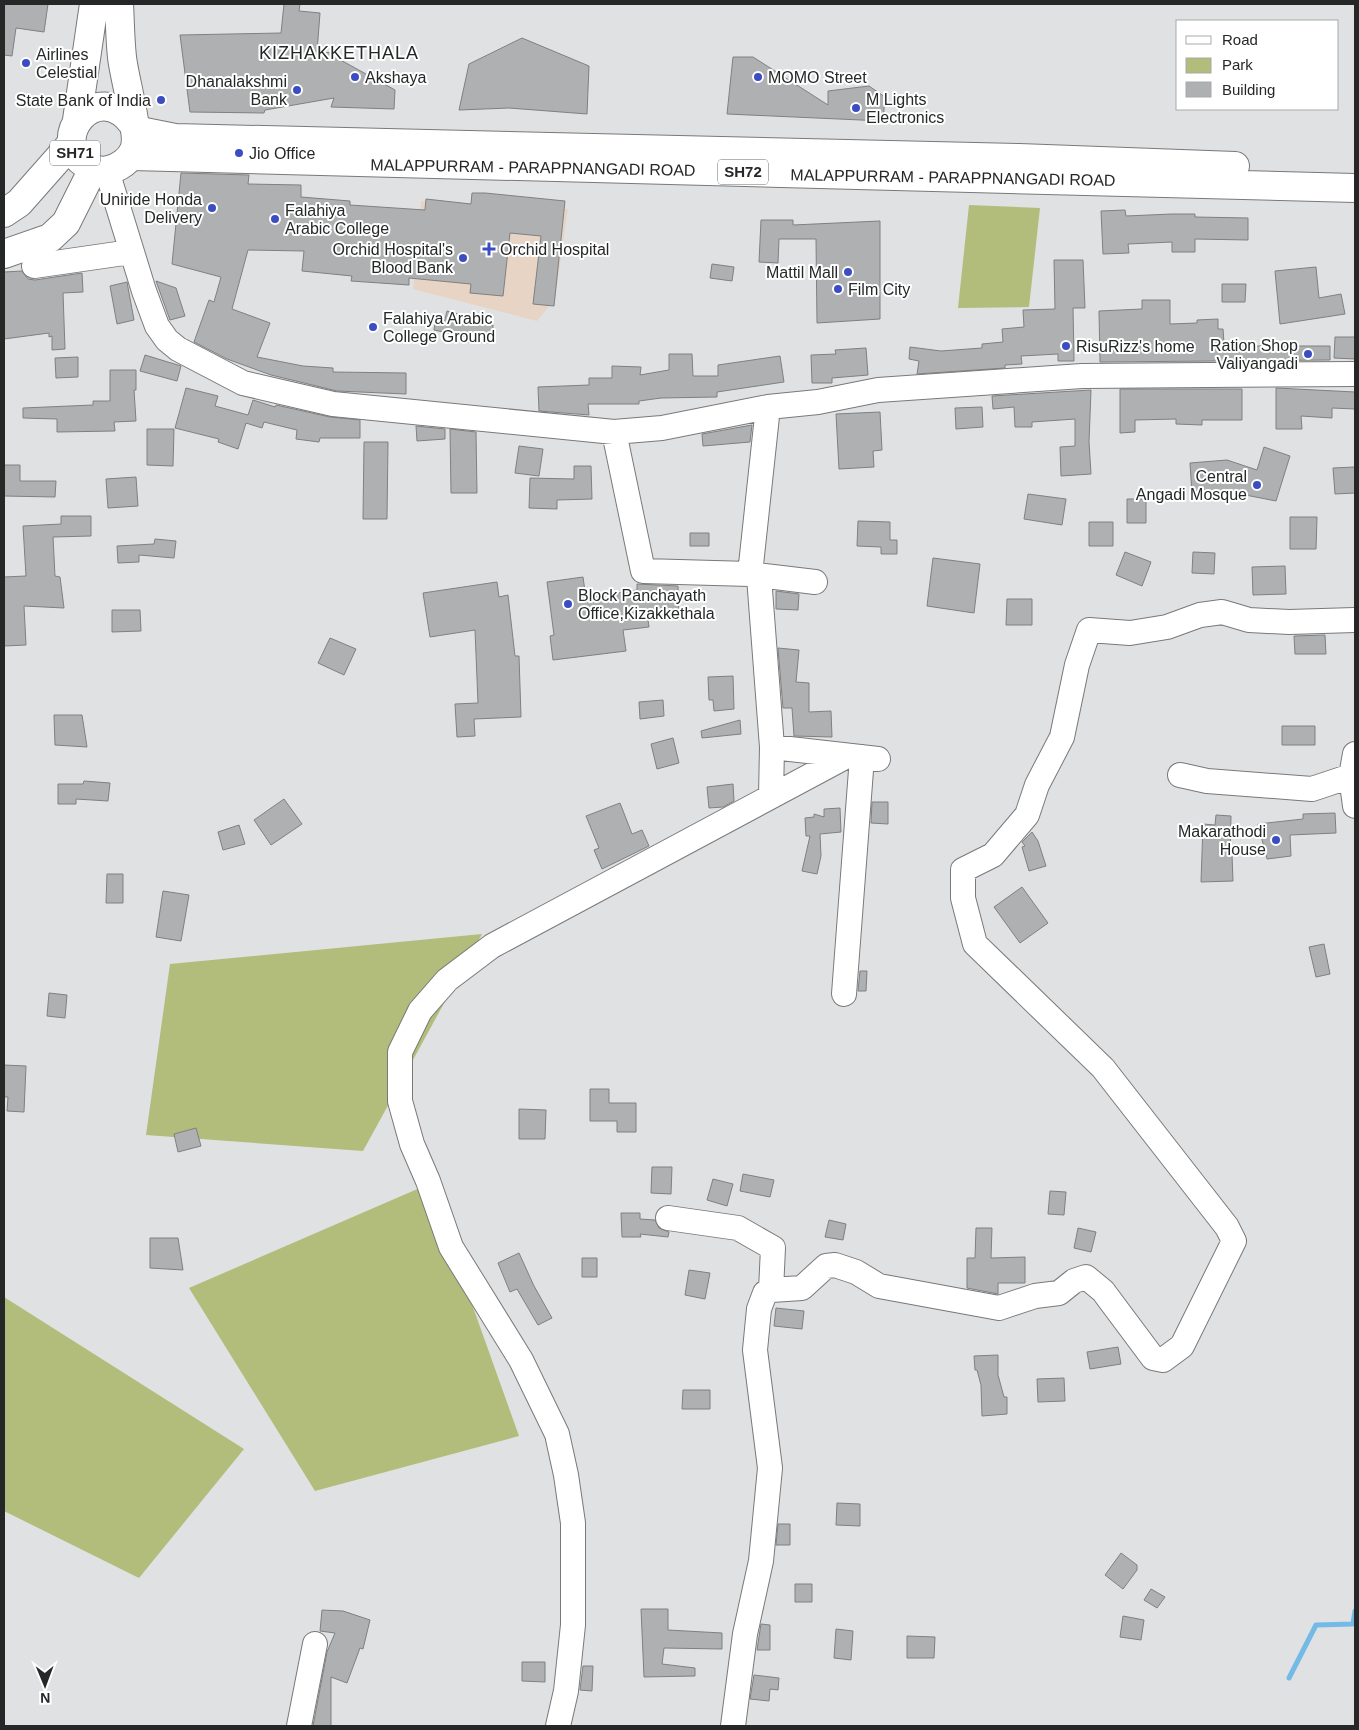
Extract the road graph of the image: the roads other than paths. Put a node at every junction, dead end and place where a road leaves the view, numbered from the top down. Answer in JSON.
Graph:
{"nodes":[{"id":1,"x":94,"y":4,"type":"edge"},
{"id":2,"x":119,"y":4,"type":"edge"},
{"id":3,"x":75,"y":132,"type":"junction"},
{"id":4,"x":133,"y":137,"type":"junction"},
{"id":5,"x":1355,"y":169,"type":"edge"},
{"id":6,"x":100,"y":170,"type":"junction"},
{"id":7,"x":1355,"y":188,"type":"edge"},
{"id":8,"x":4,"y":213,"type":"edge"},
{"id":9,"x":131,"y":252,"type":"junction"},
{"id":10,"x":4,"y":254,"type":"edge"},
{"id":11,"x":34,"y":266,"type":"dead end"},
{"id":12,"x":1355,"y":374,"type":"edge"},
{"id":13,"x":768,"y":407,"type":"junction"},
{"id":14,"x":614,"y":432,"type":"junction"},
{"id":15,"x":755,"y":576,"type":"junction"},
{"id":16,"x":815,"y":582,"type":"dead end"},
{"id":17,"x":1355,"y":620,"type":"edge"},
{"id":18,"x":772,"y":747,"type":"junction"},
{"id":19,"x":862,"y":758,"type":"junction"},
{"id":20,"x":1353,"y":765,"type":"edge"},
{"id":21,"x":1180,"y":775,"type":"dead end"},
{"id":22,"x":771,"y":796,"type":"junction"},
{"id":23,"x":1355,"y":806,"type":"edge"},
{"id":24,"x":844,"y":994,"type":"dead end"},
{"id":25,"x":668,"y":1218,"type":"dead end"},
{"id":26,"x":771,"y":1290,"type":"junction"},
{"id":27,"x":315,"y":1644,"type":"dead end"},
{"id":28,"x":299,"y":1726,"type":"edge"},
{"id":29,"x":558,"y":1726,"type":"edge"},
{"id":30,"x":733,"y":1726,"type":"edge"}],
"edges":[{"from":1,"to":3,"type":"main road","number":"SH71"},
{"from":2,"to":4,"type":"main road"},
{"from":3,"to":4,"type":"main road","number":"SH71"},
{"from":3,"to":6,"type":"main road","number":"SH71"},
{"from":3,"to":8,"type":"main road"},
{"from":4,"to":5,"type":"main road","name":"MALAPPURRAM - PARAPPNANGADI ROAD","number":"SH72"},
{"from":4,"to":6,"type":"main road","number":"SH71"},
{"from":4,"to":7,"type":"main road","name":"MALAPPURRAM - PARAPPNANGADI ROAD","number":"SH72"},
{"from":6,"to":9,"type":"street"},
{"from":6,"to":10,"type":"main road"},
{"from":9,"to":11,"type":"street"},
{"from":9,"to":14,"type":"street"},
{"from":12,"to":13,"type":"street"},
{"from":13,"to":14,"type":"street"},
{"from":13,"to":15,"type":"street"},
{"from":14,"to":15,"type":"street"},
{"from":15,"to":16,"type":"street"},
{"from":15,"to":18,"type":"street"},
{"from":17,"to":26,"type":"street"},
{"from":18,"to":19,"type":"street"},
{"from":18,"to":22,"type":"street"},
{"from":19,"to":22,"type":"street"},
{"from":19,"to":24,"type":"street"},
{"from":20,"to":21,"type":"street"},
{"from":20,"to":23,"type":"street"},
{"from":22,"to":29,"type":"street"},
{"from":25,"to":26,"type":"street"},
{"from":26,"to":30,"type":"street"},
{"from":27,"to":28,"type":"street"}]}
